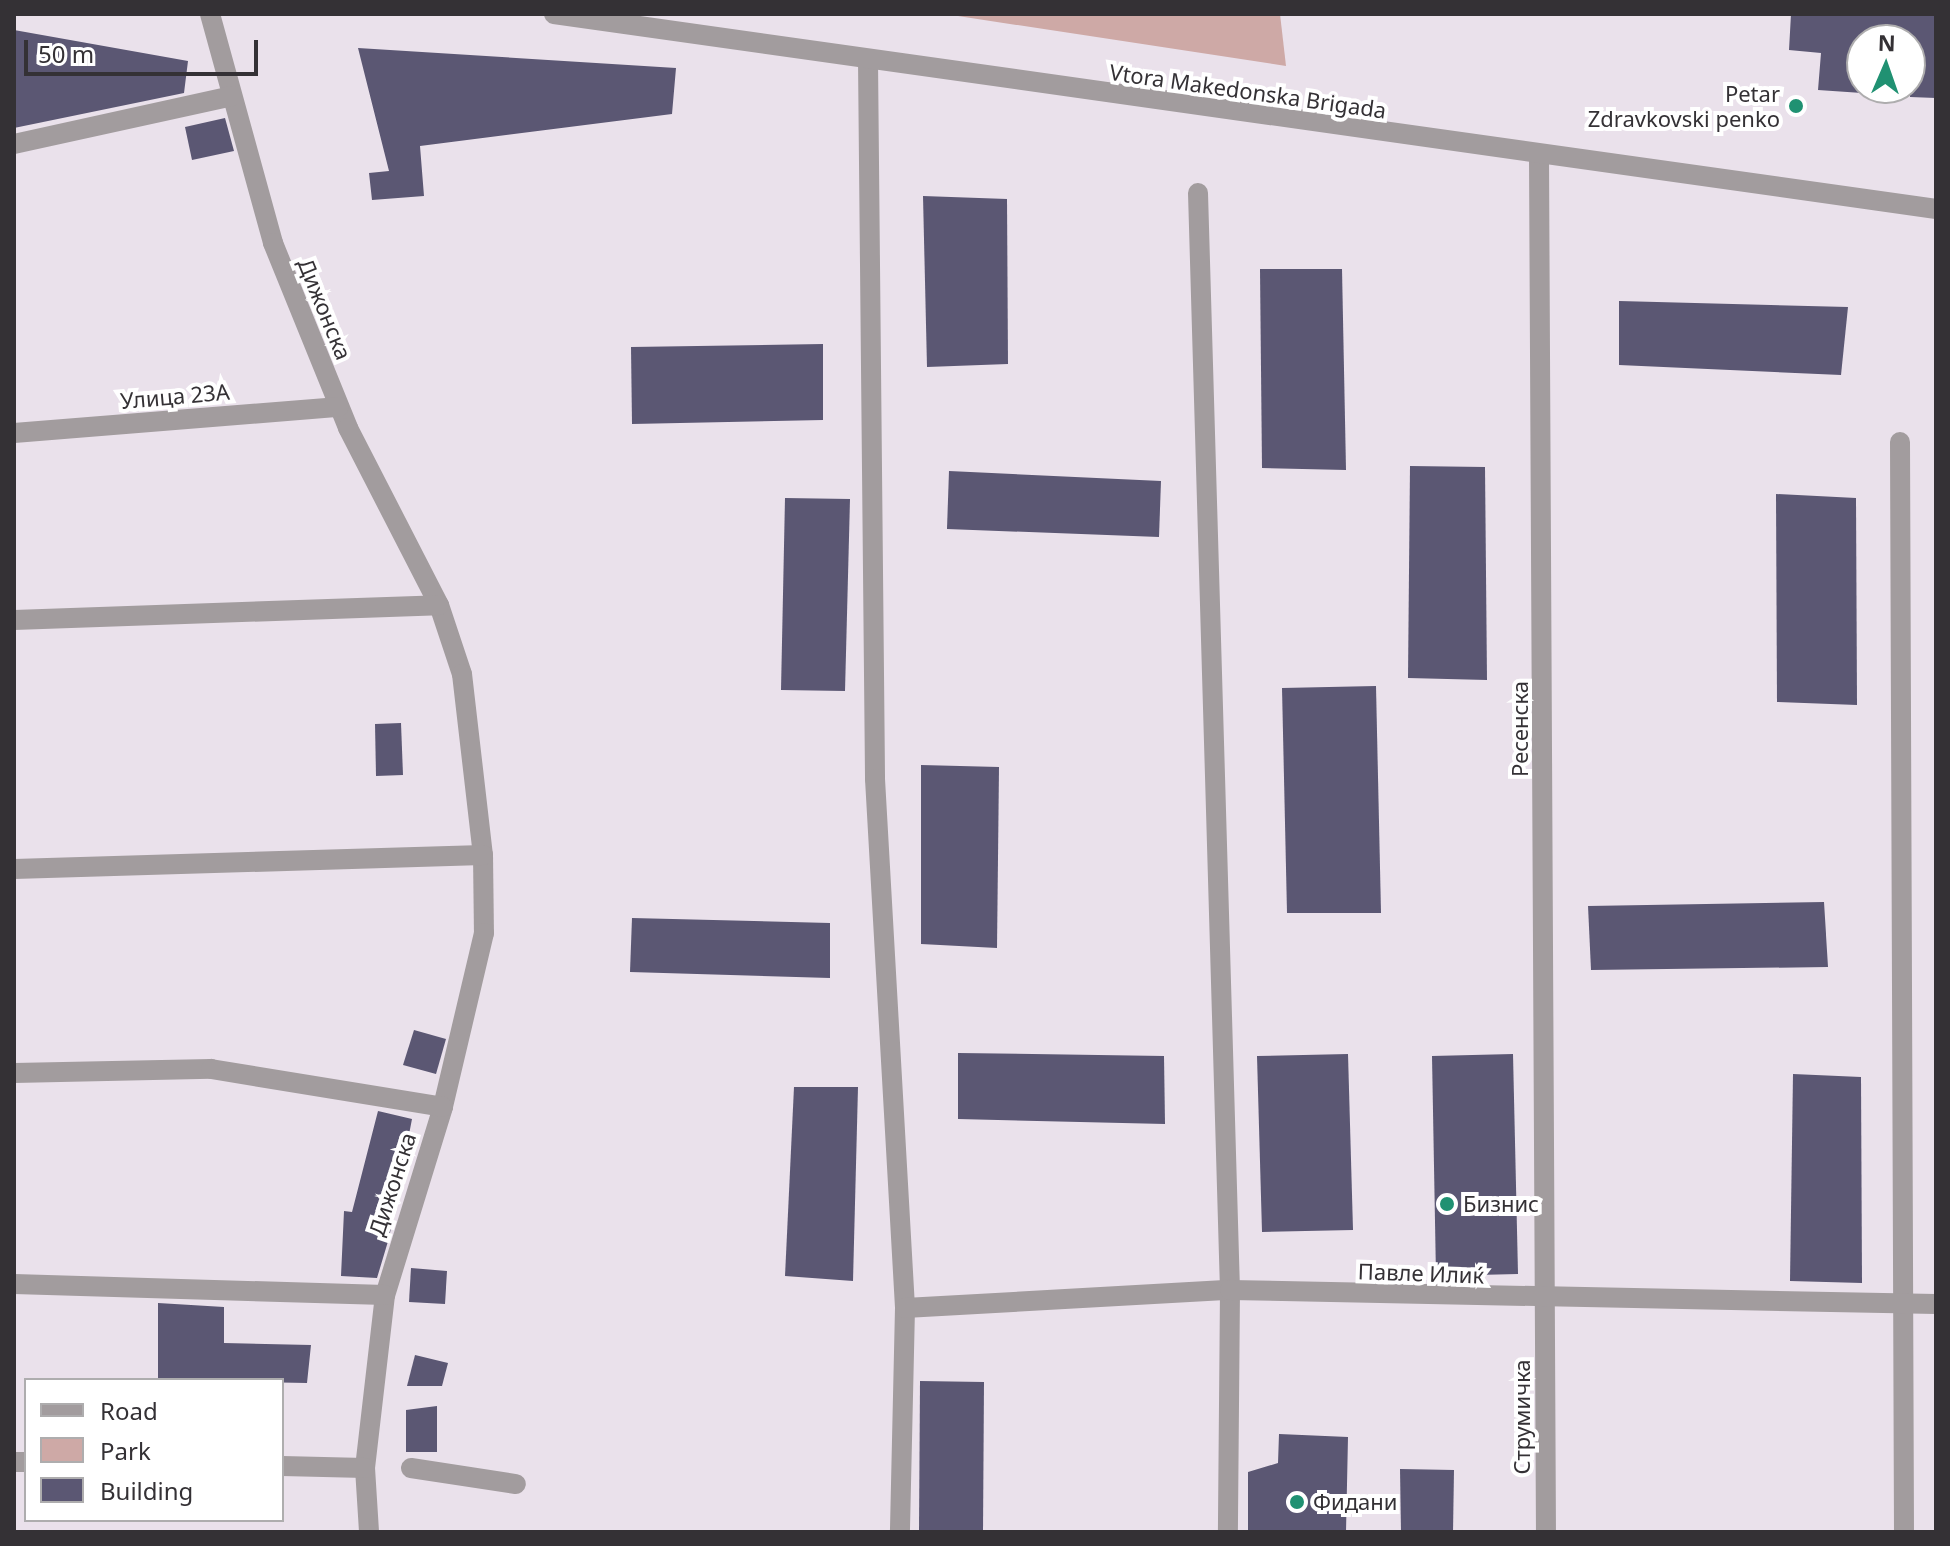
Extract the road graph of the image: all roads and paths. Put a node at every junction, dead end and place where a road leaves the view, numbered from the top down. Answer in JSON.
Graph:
{"nodes":[{"id":1,"x":210,"y":14,"type":"edge"},
{"id":2,"x":554,"y":14,"type":"edge"},
{"id":3,"x":868,"y":60,"type":"junction"},
{"id":4,"x":232,"y":96,"type":"junction"},
{"id":5,"x":14,"y":144,"type":"edge"},
{"id":6,"x":1539,"y":156,"type":"junction"},
{"id":7,"x":1198,"y":193,"type":"dead end"},
{"id":8,"x":1936,"y":209,"type":"edge"},
{"id":9,"x":339,"y":407,"type":"junction"},
{"id":10,"x":14,"y":433,"type":"edge"},
{"id":11,"x":1900,"y":442,"type":"dead end"},
{"id":12,"x":439,"y":605,"type":"junction"},
{"id":13,"x":14,"y":620,"type":"edge"},
{"id":14,"x":483,"y":855,"type":"junction"},
{"id":15,"x":14,"y":869,"type":"edge"},
{"id":16,"x":14,"y":1073,"type":"edge"},
{"id":17,"x":443,"y":1107,"type":"junction"},
{"id":18,"x":14,"y":1284,"type":"edge"},
{"id":19,"x":1230,"y":1290,"type":"junction"},
{"id":20,"x":385,"y":1295,"type":"junction"},
{"id":21,"x":1546,"y":1302,"type":"junction"},
{"id":22,"x":1907,"y":1304,"type":"junction"},
{"id":23,"x":1936,"y":1304,"type":"edge"},
{"id":24,"x":905,"y":1308,"type":"junction"},
{"id":25,"x":284,"y":1466,"type":"edge"},
{"id":26,"x":365,"y":1468,"type":"junction"},
{"id":27,"x":411,"y":1468,"type":"dead end"},
{"id":28,"x":516,"y":1484,"type":"dead end"},
{"id":29,"x":369,"y":1532,"type":"edge"},
{"id":30,"x":900,"y":1532,"type":"edge"},
{"id":31,"x":1228,"y":1532,"type":"edge"},
{"id":32,"x":1546,"y":1532,"type":"edge"},
{"id":33,"x":1904,"y":1532,"type":"edge"}],
"edges":[{"from":1,"to":4,"type":"street","name":"Дижонска"},
{"from":2,"to":3,"type":"street","name":"Vtora Makedonska Brigada"},
{"from":3,"to":6,"type":"street","name":"Vtora Makedonska Brigada"},
{"from":3,"to":24,"type":"street"},
{"from":4,"to":5,"type":"street"},
{"from":4,"to":9,"type":"street","name":"Дижонска"},
{"from":6,"to":8,"type":"street","name":"Vtora Makedonska Brigada"},
{"from":6,"to":21,"type":"street","name":"Ресенска"},
{"from":7,"to":19,"type":"street"},
{"from":9,"to":10,"type":"street","name":"Улица 23А"},
{"from":9,"to":12,"type":"street","name":"Дижонска"},
{"from":11,"to":22,"type":"street"},
{"from":12,"to":13,"type":"street"},
{"from":12,"to":14,"type":"street","name":"Дижонска"},
{"from":14,"to":15,"type":"street"},
{"from":14,"to":17,"type":"street","name":"Дижонска"},
{"from":16,"to":17,"type":"street"},
{"from":17,"to":20,"type":"street","name":"Дижонска"},
{"from":18,"to":20,"type":"street"},
{"from":19,"to":21,"type":"street","name":"Павле Илиќ"},
{"from":19,"to":24,"type":"street","name":"Павле Илиќ"},
{"from":19,"to":31,"type":"street"},
{"from":20,"to":26,"type":"street","name":"Дижонска"},
{"from":21,"to":22,"type":"street","name":"Павле Илиќ"},
{"from":21,"to":32,"type":"street","name":"Струмичка"},
{"from":22,"to":23,"type":"street","name":"Павле Илиќ"},
{"from":22,"to":33,"type":"street"},
{"from":24,"to":30,"type":"street"},
{"from":25,"to":26,"type":"street"},
{"from":26,"to":29,"type":"street","name":"Дижонска"},
{"from":27,"to":28,"type":"street"}]}
